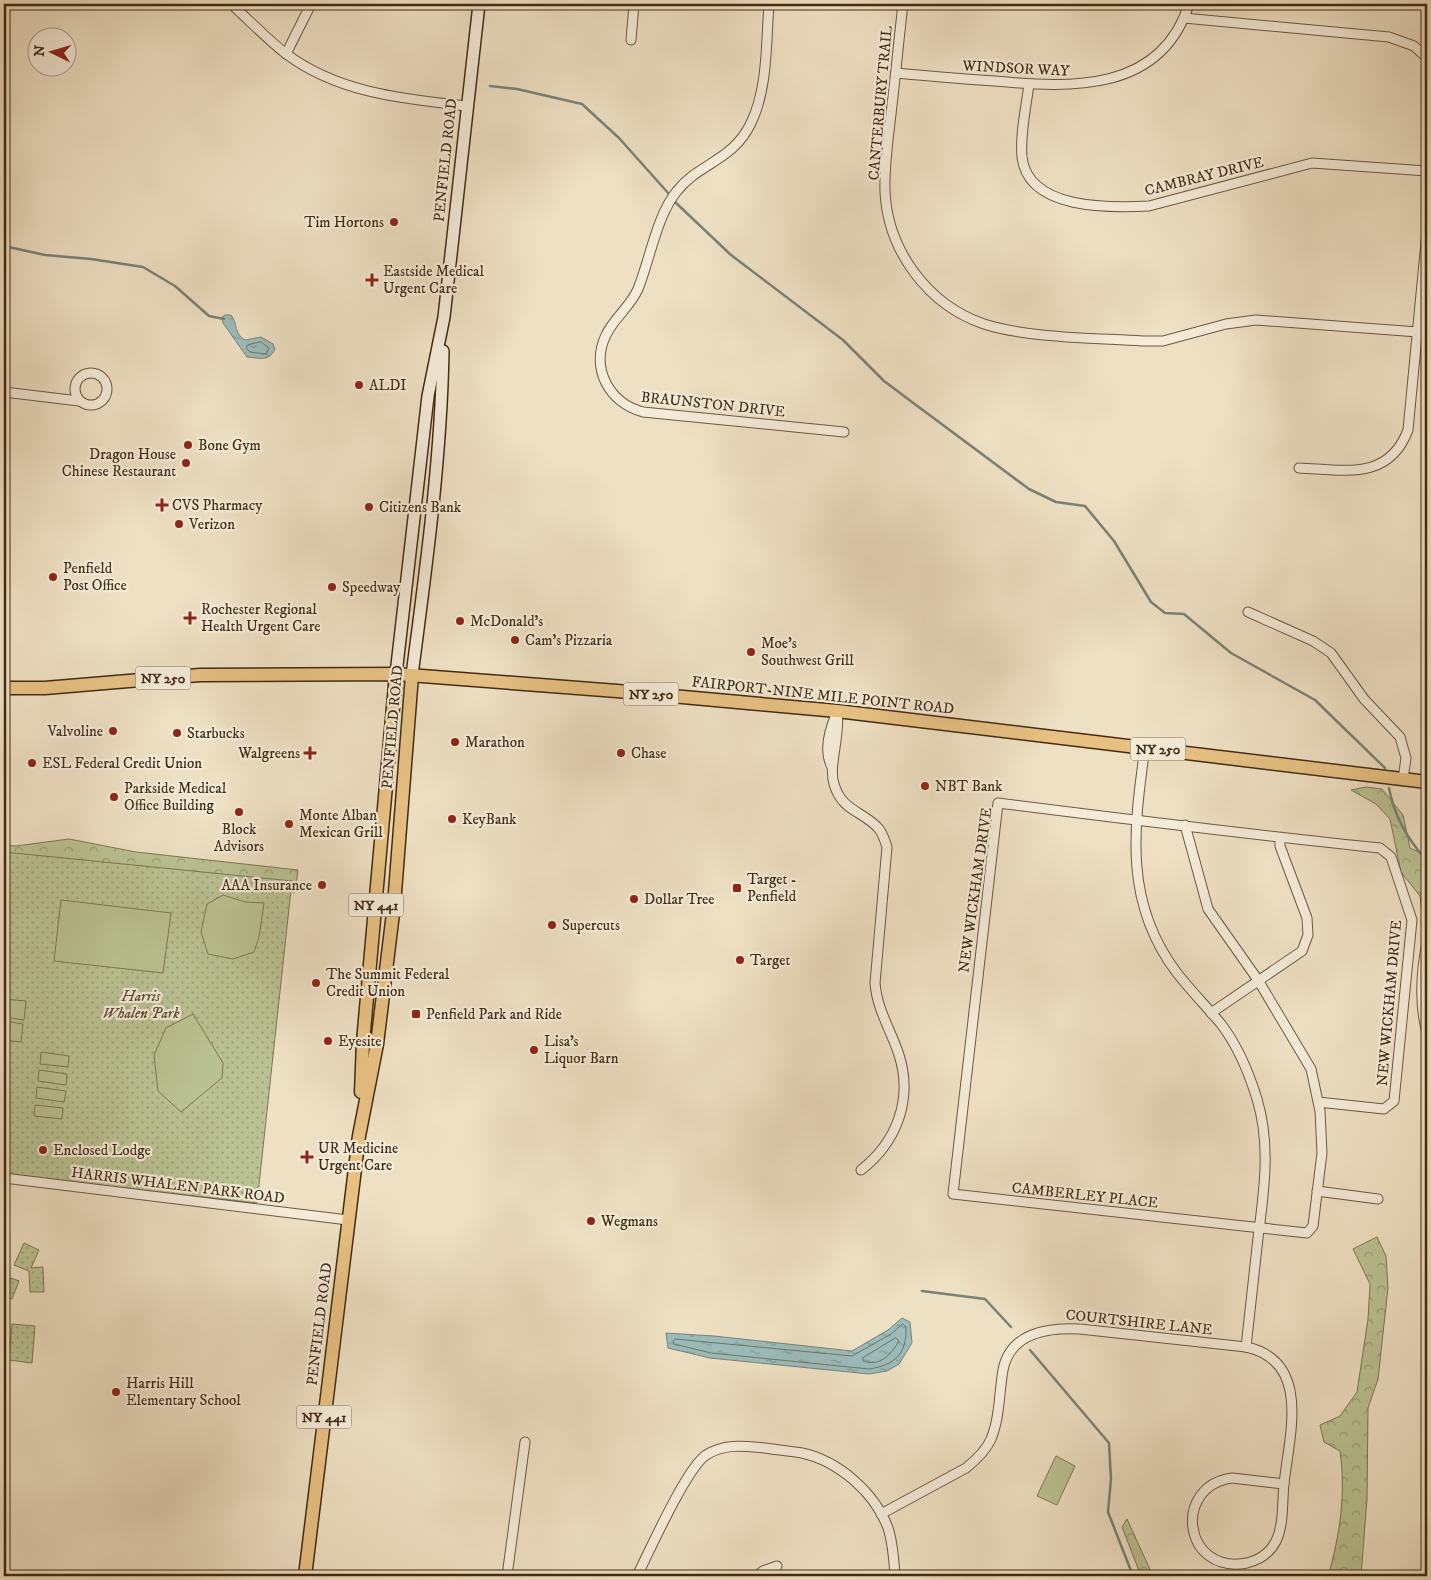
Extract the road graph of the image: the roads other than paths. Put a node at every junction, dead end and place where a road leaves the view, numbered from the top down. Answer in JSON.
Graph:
{"nodes":[{"id":1,"x":231,"y":4,"type":"edge"},
{"id":2,"x":312,"y":4,"type":"edge"},
{"id":3,"x":479,"y":4,"type":"edge"},
{"id":4,"x":634,"y":4,"type":"edge"},
{"id":5,"x":769,"y":4,"type":"edge"},
{"id":6,"x":903,"y":4,"type":"edge"},
{"id":7,"x":1189,"y":4,"type":"edge"},
{"id":8,"x":1184,"y":18,"type":"junction"},
{"id":9,"x":631,"y":40,"type":"dead end"},
{"id":10,"x":286,"y":54,"type":"junction"},
{"id":11,"x":1427,"y":58,"type":"edge"},
{"id":12,"x":896,"y":73,"type":"junction"},
{"id":13,"x":1029,"y":84,"type":"junction"},
{"id":14,"x":467,"y":106,"type":"junction"},
{"id":15,"x":1427,"y":171,"type":"edge"},
{"id":16,"x":1427,"y":231,"type":"edge"},
{"id":17,"x":444,"y":319,"type":"junction"},
{"id":18,"x":1418,"y":332,"type":"junction"},
{"id":19,"x":4,"y":392,"type":"edge"},
{"id":20,"x":79,"y":401,"type":"dead end"},
{"id":21,"x":844,"y":432,"type":"dead end"},
{"id":22,"x":1299,"y":468,"type":"dead end"},
{"id":23,"x":1248,"y":612,"type":"dead end"},
{"id":24,"x":396,"y":674,"type":"junction"},
{"id":25,"x":412,"y":676,"type":"junction"},
{"id":26,"x":4,"y":688,"type":"edge"},
{"id":27,"x":837,"y":711,"type":"junction"},
{"id":28,"x":1145,"y":747,"type":"junction"},
{"id":29,"x":1403,"y":778,"type":"junction"},
{"id":30,"x":1427,"y":782,"type":"edge"},
{"id":31,"x":1135,"y":818,"type":"junction"},
{"id":32,"x":1186,"y":825,"type":"junction"},
{"id":33,"x":1280,"y":838,"type":"junction"},
{"id":34,"x":1427,"y":942,"type":"edge"},
{"id":35,"x":1258,"y":980,"type":"junction"},
{"id":36,"x":1211,"y":1013,"type":"junction"},
{"id":37,"x":1427,"y":1032,"type":"edge"},
{"id":38,"x":968,"y":1056,"type":"joint"},
{"id":39,"x":1318,"y":1102,"type":"junction"},
{"id":40,"x":359,"y":1136,"type":"junction"},
{"id":41,"x":861,"y":1170,"type":"dead end"},
{"id":42,"x":4,"y":1178,"type":"edge"},
{"id":43,"x":1318,"y":1191,"type":"junction"},
{"id":44,"x":1378,"y":1199,"type":"dead end"},
{"id":45,"x":348,"y":1220,"type":"junction"},
{"id":46,"x":1259,"y":1229,"type":"junction"},
{"id":47,"x":1246,"y":1348,"type":"junction"},
{"id":48,"x":525,"y":1442,"type":"dead end"},
{"id":49,"x":1284,"y":1484,"type":"junction"},
{"id":50,"x":881,"y":1514,"type":"junction"},
{"id":51,"x":777,"y":1566,"type":"dead end"},
{"id":52,"x":305,"y":1576,"type":"edge"},
{"id":53,"x":507,"y":1576,"type":"edge"},
{"id":54,"x":637,"y":1576,"type":"edge"},
{"id":55,"x":757,"y":1576,"type":"edge"},
{"id":56,"x":895,"y":1576,"type":"edge"}],
"edges":[{"from":1,"to":10,"type":"street"},
{"from":2,"to":10,"type":"street"},
{"from":3,"to":14,"type":"main road","name":"PENFIELD ROAD","number":"NY 441"},
{"from":4,"to":9,"type":"street"},
{"from":5,"to":21,"type":"street","name":"BRAUNSTON DRIVE"},
{"from":6,"to":12,"type":"street","name":"CANTERBURY TRAIL"},
{"from":7,"to":8,"type":"street","name":"WINDSOR WAY"},
{"from":8,"to":11,"type":"street"},
{"from":8,"to":13,"type":"street","name":"WINDSOR WAY"},
{"from":10,"to":14,"type":"street"},
{"from":12,"to":13,"type":"street","name":"WINDSOR WAY"},
{"from":12,"to":18,"type":"street","name":"CANTERBURY TRAIL"},
{"from":13,"to":15,"type":"street","name":"CAMBRAY DRIVE"},
{"from":14,"to":17,"type":"main road","name":"PENFIELD ROAD","number":"NY 441"},
{"from":16,"to":18,"type":"street"},
{"from":17,"to":24,"type":"main road","name":"PENFIELD ROAD","number":"NY 441"},
{"from":17,"to":25,"type":"main road","name":"PENFIELD ROAD","number":"NY 441"},
{"from":18,"to":22,"type":"street"},
{"from":19,"to":20,"type":"street"},
{"from":23,"to":29,"type":"street"},
{"from":24,"to":25,"type":"main road","name":"FAIRPORT-NINE MILE POINT ROAD","number":"NY 250"},
{"from":24,"to":26,"type":"main road","name":"FAIRPORT-NINE MILE POINT ROAD","number":"NY 250"},
{"from":24,"to":40,"type":"main road","name":"PENFIELD ROAD","number":"NY 441"},
{"from":25,"to":27,"type":"main road","name":"FAIRPORT-NINE MILE POINT ROAD","number":"NY 250"},
{"from":25,"to":40,"type":"main road","name":"PENFIELD ROAD","number":"NY 441"},
{"from":27,"to":28,"type":"main road","name":"FAIRPORT-NINE MILE POINT ROAD","number":"NY 250"},
{"from":27,"to":41,"type":"street"},
{"from":28,"to":29,"type":"main road","name":"FAIRPORT-NINE MILE POINT ROAD","number":"NY 250"},
{"from":28,"to":31,"type":"street"},
{"from":29,"to":30,"type":"main road","name":"FAIRPORT-NINE MILE POINT ROAD","number":"NY 250"},
{"from":31,"to":32,"type":"street","name":"NEW WICKHAM DRIVE"},
{"from":31,"to":36,"type":"street"},
{"from":31,"to":38,"type":"street","name":"NEW WICKHAM DRIVE"},
{"from":32,"to":33,"type":"street","name":"NEW WICKHAM DRIVE"},
{"from":32,"to":35,"type":"street","name":"CAMBERLEY PLACE"},
{"from":33,"to":35,"type":"street"},
{"from":33,"to":39,"type":"street","name":"NEW WICKHAM DRIVE"},
{"from":34,"to":37,"type":"street"},
{"from":35,"to":36,"type":"street"},
{"from":35,"to":39,"type":"street","name":"CAMBERLEY PLACE"},
{"from":36,"to":46,"type":"street"},
{"from":38,"to":46,"type":"street","name":"CAMBERLEY PLACE"},
{"from":39,"to":43,"type":"street","name":"CAMBERLEY PLACE"},
{"from":40,"to":45,"type":"main road","name":"PENFIELD ROAD","number":"NY 441"},
{"from":42,"to":45,"type":"street","name":"HARRIS WHALEN PARK ROAD"},
{"from":43,"to":44,"type":"street"},
{"from":43,"to":46,"type":"street","name":"CAMBERLEY PLACE"},
{"from":45,"to":52,"type":"main road","name":"PENFIELD ROAD","number":"NY 441"},
{"from":46,"to":47,"type":"street"},
{"from":47,"to":49,"type":"street","name":"COURTSHIRE LANE"},
{"from":47,"to":50,"type":"street","name":"COURTSHIRE LANE"},
{"from":48,"to":53,"type":"street"},
{"from":49,"to":49,"type":"street","name":"COURTSHIRE LANE"},
{"from":50,"to":54,"type":"street"},
{"from":50,"to":56,"type":"street"},
{"from":51,"to":55,"type":"street"}]}
